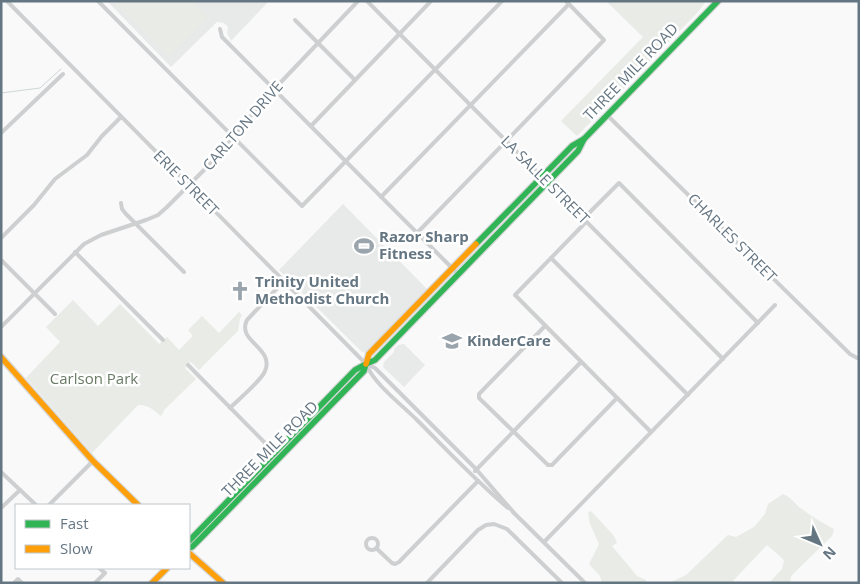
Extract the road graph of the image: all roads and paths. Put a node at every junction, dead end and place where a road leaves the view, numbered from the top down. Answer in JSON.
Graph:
{"nodes":[{"id":1,"x":6,"y":1,"type":"edge"},
{"id":2,"x":98,"y":1,"type":"edge"},
{"id":3,"x":358,"y":1,"type":"edge"},
{"id":4,"x":367,"y":1,"type":"edge"},
{"id":5,"x":431,"y":1,"type":"edge"},
{"id":6,"x":502,"y":1,"type":"edge"},
{"id":7,"x":718,"y":1,"type":"edge"},
{"id":8,"x":567,"y":3,"type":"edge"},
{"id":9,"x":295,"y":20,"type":"dead end"},
{"id":10,"x":220,"y":29,"type":"dead end"},
{"id":11,"x":400,"y":34,"type":"junction"},
{"id":12,"x":318,"y":43,"type":"junction"},
{"id":13,"x":435,"y":70,"type":"junction"},
{"id":14,"x":63,"y":74,"type":"dead end"},
{"id":15,"x":355,"y":80,"type":"junction"},
{"id":16,"x":274,"y":89,"type":"junction"},
{"id":17,"x":470,"y":105,"type":"junction"},
{"id":18,"x":607,"y":115,"type":"junction"},
{"id":19,"x":121,"y":117,"type":"junction"},
{"id":20,"x":311,"y":126,"type":"junction"},
{"id":21,"x":1,"y":133,"type":"edge"},
{"id":22,"x":233,"y":137,"type":"junction"},
{"id":23,"x":584,"y":139,"type":"junction"},
{"id":24,"x":506,"y":141,"type":"junction"},
{"id":25,"x":346,"y":161,"type":"junction"},
{"id":26,"x":542,"y":177,"type":"junction"},
{"id":27,"x":547,"y":182,"type":"junction"},
{"id":28,"x":189,"y":185,"type":"junction"},
{"id":29,"x":381,"y":197,"type":"junction"},
{"id":30,"x":121,"y":203,"type":"dead end"},
{"id":31,"x":585,"y":221,"type":"junction"},
{"id":32,"x":136,"y":224,"type":"junction"},
{"id":33,"x":417,"y":233,"type":"junction"},
{"id":34,"x":1,"y":238,"type":"edge"},
{"id":35,"x":75,"y":252,"type":"junction"},
{"id":36,"x":551,"y":258,"type":"junction"},
{"id":37,"x":1,"y":260,"type":"edge"},
{"id":38,"x":453,"y":269,"type":"junction"},
{"id":39,"x":184,"y":272,"type":"dead end"},
{"id":40,"x":458,"y":274,"type":"junction"},
{"id":41,"x":284,"y":281,"type":"junction"},
{"id":42,"x":35,"y":293,"type":"junction"},
{"id":43,"x":775,"y":305,"type":"dead end"},
{"id":44,"x":55,"y":314,"type":"dead end"},
{"id":45,"x":758,"y":323,"type":"junction"},
{"id":46,"x":545,"y":326,"type":"junction"},
{"id":47,"x":1,"y":327,"type":"edge"},
{"id":48,"x":163,"y":340,"type":"dead end"},
{"id":49,"x":1,"y":357,"type":"edge"},
{"id":50,"x":723,"y":359,"type":"junction"},
{"id":51,"x":859,"y":359,"type":"edge"},
{"id":52,"x":581,"y":362,"type":"junction"},
{"id":53,"x":366,"y":364,"type":"junction"},
{"id":54,"x":188,"y":365,"type":"dead end"},
{"id":55,"x":402,"y":395,"type":"junction"},
{"id":56,"x":688,"y":395,"type":"junction"},
{"id":57,"x":617,"y":398,"type":"junction"},
{"id":58,"x":397,"y":400,"type":"junction"},
{"id":59,"x":230,"y":408,"type":"junction"},
{"id":60,"x":427,"y":420,"type":"junction"},
{"id":61,"x":422,"y":425,"type":"junction"},
{"id":62,"x":514,"y":431,"type":"junction"},
{"id":63,"x":652,"y":432,"type":"junction"},
{"id":64,"x":277,"y":455,"type":"junction"},
{"id":65,"x":92,"y":461,"type":"junction"},
{"id":66,"x":476,"y":469,"type":"junction"},
{"id":67,"x":1,"y":472,"type":"edge"},
{"id":68,"x":471,"y":474,"type":"junction"},
{"id":69,"x":482,"y":476,"type":"junction"},
{"id":70,"x":478,"y":481,"type":"junction"},
{"id":71,"x":20,"y":490,"type":"junction"},
{"id":72,"x":35,"y":504,"type":"edge"},
{"id":73,"x":50,"y":504,"type":"edge"},
{"id":74,"x":137,"y":504,"type":"edge"},
{"id":75,"x":1,"y":508,"type":"edge"},
{"id":76,"x":515,"y":514,"type":"junction"},
{"id":77,"x":190,"y":540,"type":"edge"},
{"id":78,"x":544,"y":542,"type":"junction"},
{"id":79,"x":190,"y":548,"type":"edge"},
{"id":80,"x":376,"y":548,"type":"dead end"},
{"id":81,"x":190,"y":553,"type":"edge"},
{"id":82,"x":100,"y":569,"type":"edge"},
{"id":83,"x":166,"y":569,"type":"edge"},
{"id":84,"x":14,"y":583,"type":"edge"},
{"id":85,"x":22,"y":583,"type":"edge"},
{"id":86,"x":95,"y":583,"type":"edge"},
{"id":87,"x":152,"y":583,"type":"edge"},
{"id":88,"x":223,"y":583,"type":"edge"},
{"id":89,"x":427,"y":583,"type":"edge"},
{"id":90,"x":562,"y":583,"type":"edge"},
{"id":91,"x":585,"y":583,"type":"edge"}],
"edges":[{"from":1,"to":19,"type":"street","name":"ERIE STREET"},
{"from":2,"to":22,"type":"street"},
{"from":3,"to":12,"type":"street","name":"CARLTON DRIVE"},
{"from":4,"to":11,"type":"street","name":"LA SALLE STREET"},
{"from":5,"to":11,"type":"street"},
{"from":6,"to":13,"type":"street"},
{"from":7,"to":18,"type":"street","name":"THREE MILE ROAD"},
{"from":8,"to":17,"type":"street"},
{"from":8,"to":24,"type":"street"},
{"from":9,"to":12,"type":"street"},
{"from":10,"to":16,"type":"street"},
{"from":11,"to":13,"type":"street","name":"LA SALLE STREET"},
{"from":11,"to":15,"type":"street"},
{"from":12,"to":15,"type":"street"},
{"from":12,"to":16,"type":"street","name":"CARLTON DRIVE"},
{"from":13,"to":17,"type":"street","name":"LA SALLE STREET"},
{"from":13,"to":25,"type":"street"},
{"from":14,"to":21,"type":"street"},
{"from":15,"to":20,"type":"street"},
{"from":16,"to":20,"type":"street"},
{"from":16,"to":22,"type":"street","name":"CARLTON DRIVE"},
{"from":17,"to":24,"type":"street","name":"LA SALLE STREET"},
{"from":17,"to":29,"type":"street"},
{"from":18,"to":23,"type":"street","name":"THREE MILE ROAD"},
{"from":18,"to":51,"type":"street","name":"CHARLES STREET"},
{"from":19,"to":28,"type":"street","name":"ERIE STREET"},
{"from":19,"to":34,"type":"street"},
{"from":20,"to":25,"type":"street"},
{"from":22,"to":25,"type":"street"},
{"from":22,"to":28,"type":"street","name":"CARLTON DRIVE"},
{"from":23,"to":26,"type":"street","name":"THREE MILE ROAD"},
{"from":23,"to":27,"type":"street","name":"THREE MILE ROAD"},
{"from":24,"to":26,"type":"street","name":"LA SALLE STREET"},
{"from":24,"to":33,"type":"street"},
{"from":25,"to":29,"type":"street"},
{"from":26,"to":27,"type":"street","name":"LA SALLE STREET"},
{"from":26,"to":38,"type":"street","name":"THREE MILE ROAD"},
{"from":27,"to":31,"type":"street","name":"LA SALLE STREET"},
{"from":27,"to":40,"type":"street","name":"THREE MILE ROAD"},
{"from":28,"to":32,"type":"street","name":"CARLTON DRIVE"},
{"from":28,"to":41,"type":"street","name":"ERIE STREET"},
{"from":29,"to":33,"type":"street"},
{"from":30,"to":32,"type":"street"},
{"from":31,"to":36,"type":"street"},
{"from":31,"to":45,"type":"street"},
{"from":31,"to":50,"type":"street","name":"LA SALLE STREET"},
{"from":32,"to":35,"type":"street","name":"CARLTON DRIVE"},
{"from":32,"to":39,"type":"street"},
{"from":33,"to":38,"type":"street"},
{"from":35,"to":42,"type":"street","name":"CARLTON DRIVE"},
{"from":35,"to":48,"type":"street"},
{"from":36,"to":46,"type":"street"},
{"from":36,"to":56,"type":"street"},
{"from":37,"to":42,"type":"street"},
{"from":38,"to":40,"type":"street"},
{"from":38,"to":53,"type":"street","name":"THREE MILE ROAD"},
{"from":40,"to":53,"type":"street","name":"THREE MILE ROAD"},
{"from":41,"to":53,"type":"street","name":"ERIE STREET"},
{"from":41,"to":59,"type":"street"},
{"from":42,"to":44,"type":"street"},
{"from":42,"to":47,"type":"street","name":"CARLTON DRIVE"},
{"from":43,"to":45,"type":"street"},
{"from":45,"to":50,"type":"street"},
{"from":46,"to":52,"type":"street"},
{"from":46,"to":62,"type":"street"},
{"from":49,"to":65,"type":"street"},
{"from":50,"to":56,"type":"street"},
{"from":52,"to":57,"type":"street"},
{"from":52,"to":62,"type":"street"},
{"from":53,"to":55,"type":"street","name":"ERIE STREET"},
{"from":53,"to":58,"type":"street","name":"ERIE STREET"},
{"from":53,"to":64,"type":"street","name":"THREE MILE ROAD"},
{"from":54,"to":59,"type":"street"},
{"from":55,"to":58,"type":"street"},
{"from":55,"to":60,"type":"street","name":"ERIE STREET"},
{"from":56,"to":63,"type":"street"},
{"from":57,"to":62,"type":"street"},
{"from":57,"to":63,"type":"street"},
{"from":58,"to":61,"type":"street","name":"ERIE STREET"},
{"from":59,"to":64,"type":"street"},
{"from":60,"to":61,"type":"street"},
{"from":60,"to":66,"type":"street","name":"ERIE STREET"},
{"from":61,"to":68,"type":"street","name":"ERIE STREET"},
{"from":62,"to":66,"type":"street"},
{"from":63,"to":78,"type":"street"},
{"from":64,"to":77,"type":"street","name":"THREE MILE ROAD"},
{"from":64,"to":79,"type":"street","name":"THREE MILE ROAD"},
{"from":65,"to":73,"type":"street"},
{"from":65,"to":74,"type":"street"},
{"from":66,"to":68,"type":"street"},
{"from":66,"to":69,"type":"street","name":"ERIE STREET"},
{"from":67,"to":71,"type":"street"},
{"from":68,"to":70,"type":"street","name":"ERIE STREET"},
{"from":69,"to":70,"type":"street"},
{"from":69,"to":76,"type":"street","name":"ERIE STREET"},
{"from":70,"to":76,"type":"street","name":"ERIE STREET"},
{"from":70,"to":80,"type":"street"},
{"from":71,"to":72,"type":"street"},
{"from":71,"to":75,"type":"street"},
{"from":76,"to":78,"type":"street","name":"ERIE STREET"},
{"from":78,"to":91,"type":"street","name":"ERIE STREET"},
{"from":81,"to":88,"type":"street"},
{"from":82,"to":86,"type":"street"},
{"from":83,"to":87,"type":"street"},
{"from":84,"to":85,"type":"street"},
{"from":89,"to":90,"type":"street"}]}
